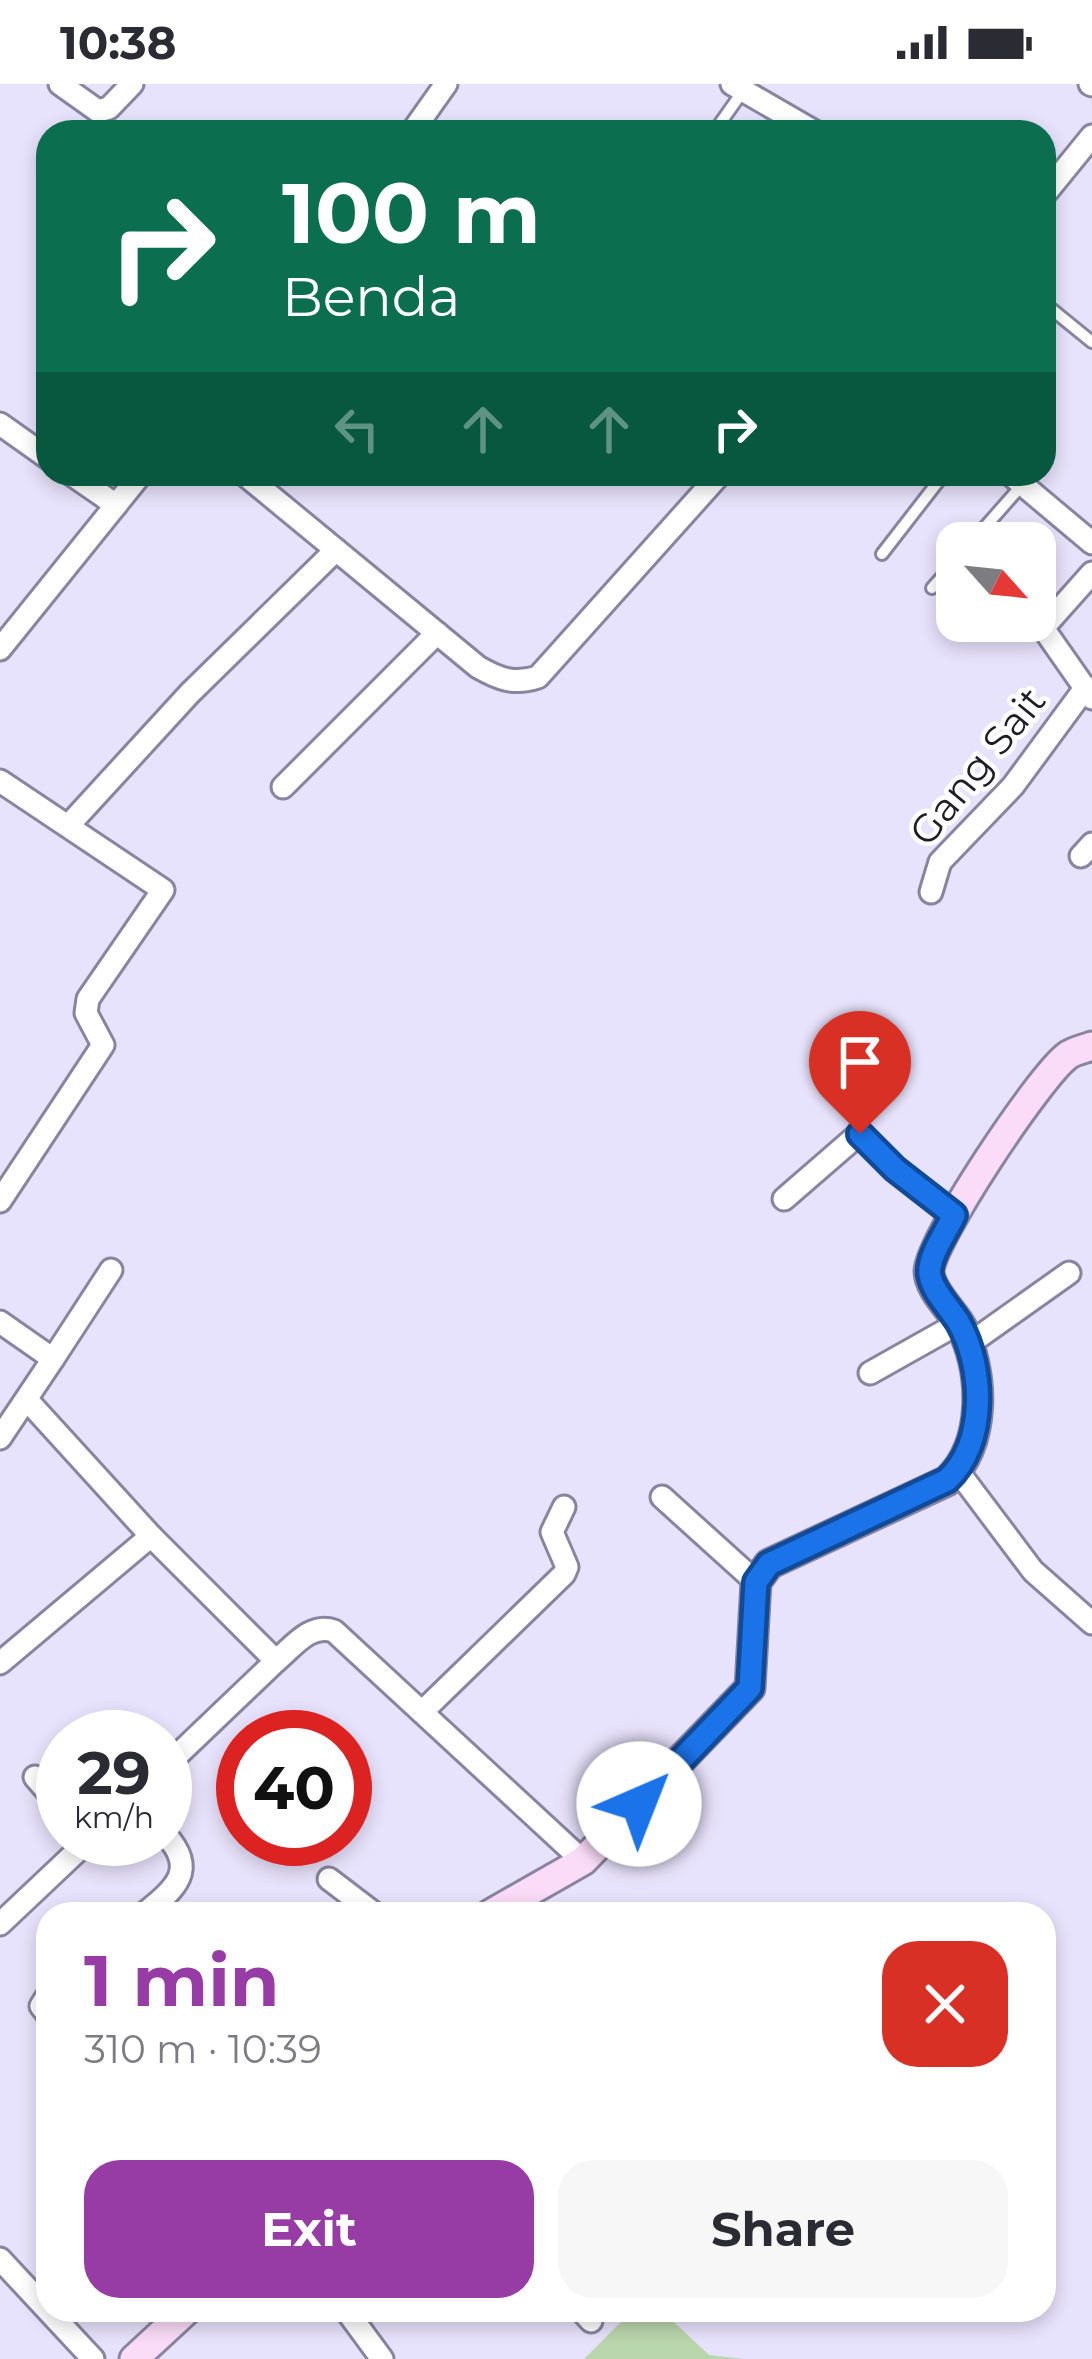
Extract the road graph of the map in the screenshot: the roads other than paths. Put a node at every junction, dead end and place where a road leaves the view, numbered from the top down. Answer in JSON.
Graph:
{"nodes":[{"id":1,"x":60,"y":84,"type":"edge"},
{"id":2,"x":132,"y":84,"type":"edge"},
{"id":3,"x":446,"y":84,"type":"edge"},
{"id":4,"x":738,"y":87,"type":"edge"},
{"id":5,"x":420,"y":120,"type":"edge"},
{"id":6,"x":720,"y":120,"type":"edge"},
{"id":7,"x":794,"y":120,"type":"edge"},
{"id":8,"x":1092,"y":136,"type":"edge"},
{"id":9,"x":1056,"y":180,"type":"edge"},
{"id":10,"x":1056,"y":313,"type":"edge"},
{"id":11,"x":1092,"y":342,"type":"edge"},
{"id":12,"x":0,"y":424,"type":"edge"},
{"id":13,"x":36,"y":450,"type":"edge"},
{"id":14,"x":88,"y":486,"type":"edge"},
{"id":15,"x":131,"y":486,"type":"edge"},
{"id":16,"x":259,"y":486,"type":"edge"},
{"id":17,"x":709,"y":486,"type":"edge"},
{"id":18,"x":935,"y":486,"type":"edge"},
{"id":19,"x":1011,"y":486,"type":"edge"},
{"id":20,"x":1024,"y":486,"type":"edge"},
{"id":21,"x":116,"y":505,"type":"junction"},
{"id":22,"x":986,"y":522,"type":"edge"},
{"id":23,"x":1092,"y":543,"type":"edge"},
{"id":24,"x":336,"y":550,"type":"junction"},
{"id":25,"x":882,"y":554,"type":"dead end"},
{"id":26,"x":1092,"y":573,"type":"edge"},
{"id":27,"x":936,"y":584,"type":"edge"},
{"id":28,"x":932,"y":588,"type":"dead end"},
{"id":29,"x":1056,"y":608,"type":"edge"},
{"id":30,"x":437,"y":633,"type":"junction"},
{"id":31,"x":1052,"y":642,"type":"edge"},
{"id":32,"x":0,"y":649,"type":"edge"},
{"id":33,"x":1089,"y":693,"type":"edge"},
{"id":34,"x":0,"y":781,"type":"edge"},
{"id":35,"x":283,"y":787,"type":"dead end"},
{"id":36,"x":68,"y":826,"type":"junction"},
{"id":37,"x":931,"y":892,"type":"dead end"},
{"id":38,"x":1092,"y":1046,"type":"edge"},
{"id":39,"x":784,"y":1199,"type":"dead end"},
{"id":40,"x":0,"y":1201,"type":"edge"},
{"id":41,"x":954,"y":1215,"type":"junction"},
{"id":42,"x":111,"y":1270,"type":"dead end"},
{"id":43,"x":1069,"y":1274,"type":"dead end"},
{"id":44,"x":0,"y":1322,"type":"edge"},
{"id":45,"x":964,"y":1334,"type":"junction"},
{"id":46,"x":52,"y":1359,"type":"junction"},
{"id":47,"x":870,"y":1373,"type":"dead end"},
{"id":48,"x":28,"y":1401,"type":"junction"},
{"id":49,"x":0,"y":1438,"type":"edge"},
{"id":50,"x":958,"y":1471,"type":"junction"},
{"id":51,"x":662,"y":1497,"type":"dead end"},
{"id":52,"x":564,"y":1507,"type":"dead end"},
{"id":53,"x":152,"y":1536,"type":"junction"},
{"id":54,"x":756,"y":1582,"type":"junction"},
{"id":55,"x":1092,"y":1624,"type":"edge"},
{"id":56,"x":276,"y":1661,"type":"junction"},
{"id":57,"x":0,"y":1663,"type":"edge"},
{"id":58,"x":422,"y":1712,"type":"junction"},
{"id":59,"x":192,"y":1742,"type":"edge"},
{"id":60,"x":584,"y":1861,"type":"junction"},
{"id":61,"x":61,"y":1866,"type":"edge"},
{"id":62,"x":183,"y":1866,"type":"edge"},
{"id":63,"x":329,"y":1879,"type":"dead end"},
{"id":64,"x":160,"y":1902,"type":"edge"},
{"id":65,"x":359,"y":1902,"type":"edge"},
{"id":66,"x":511,"y":1902,"type":"edge"},
{"id":67,"x":0,"y":1924,"type":"edge"},
{"id":68,"x":0,"y":2259,"type":"edge"},
{"id":69,"x":36,"y":2298,"type":"edge"},
{"id":70,"x":59,"y":2322,"type":"edge"},
{"id":71,"x":175,"y":2322,"type":"edge"},
{"id":72,"x":355,"y":2322,"type":"edge"},
{"id":73,"x":93,"y":2359,"type":"edge"},
{"id":74,"x":134,"y":2359,"type":"edge"},
{"id":75,"x":382,"y":2359,"type":"edge"}],
"edges":[{"from":1,"to":2,"type":"street"},
{"from":3,"to":5,"type":"street"},
{"from":4,"to":6,"type":"lane"},
{"from":4,"to":7,"type":"street"},
{"from":8,"to":9,"type":"street"},
{"from":10,"to":11,"type":"lane"},
{"from":12,"to":13,"type":"street"},
{"from":14,"to":21,"type":"street"},
{"from":15,"to":21,"type":"street"},
{"from":16,"to":24,"type":"street"},
{"from":17,"to":30,"type":"street"},
{"from":18,"to":25,"type":"lane"},
{"from":19,"to":22,"type":"lane"},
{"from":20,"to":23,"type":"street"},
{"from":21,"to":32,"type":"street"},
{"from":24,"to":30,"type":"street"},
{"from":24,"to":36,"type":"street"},
{"from":26,"to":29,"type":"street"},
{"from":27,"to":28,"type":"lane"},
{"from":30,"to":35,"type":"street"},
{"from":31,"to":33,"type":"street"},
{"from":33,"to":37,"type":"street","name":"Gang Sait"},
{"from":34,"to":36,"type":"street"},
{"from":36,"to":40,"type":"street"},
{"from":38,"to":41,"type":"street"},
{"from":39,"to":41,"type":"street"},
{"from":41,"to":45,"type":"street"},
{"from":42,"to":46,"type":"street"},
{"from":43,"to":45,"type":"street"},
{"from":44,"to":46,"type":"street"},
{"from":45,"to":47,"type":"street"},
{"from":45,"to":50,"type":"street"},
{"from":46,"to":48,"type":"street"},
{"from":48,"to":49,"type":"street"},
{"from":48,"to":53,"type":"street"},
{"from":50,"to":54,"type":"street"},
{"from":50,"to":55,"type":"street"},
{"from":51,"to":54,"type":"street"},
{"from":52,"to":58,"type":"street"},
{"from":53,"to":56,"type":"street"},
{"from":53,"to":57,"type":"street"},
{"from":54,"to":60,"type":"street"},
{"from":56,"to":58,"type":"street"},
{"from":56,"to":59,"type":"street"},
{"from":58,"to":60,"type":"street"},
{"from":60,"to":66,"type":"street"},
{"from":61,"to":67,"type":"street"},
{"from":62,"to":64,"type":"street"},
{"from":63,"to":65,"type":"street"},
{"from":68,"to":69,"type":"street"},
{"from":70,"to":73,"type":"street"},
{"from":71,"to":74,"type":"street"},
{"from":72,"to":75,"type":"street"}]}
